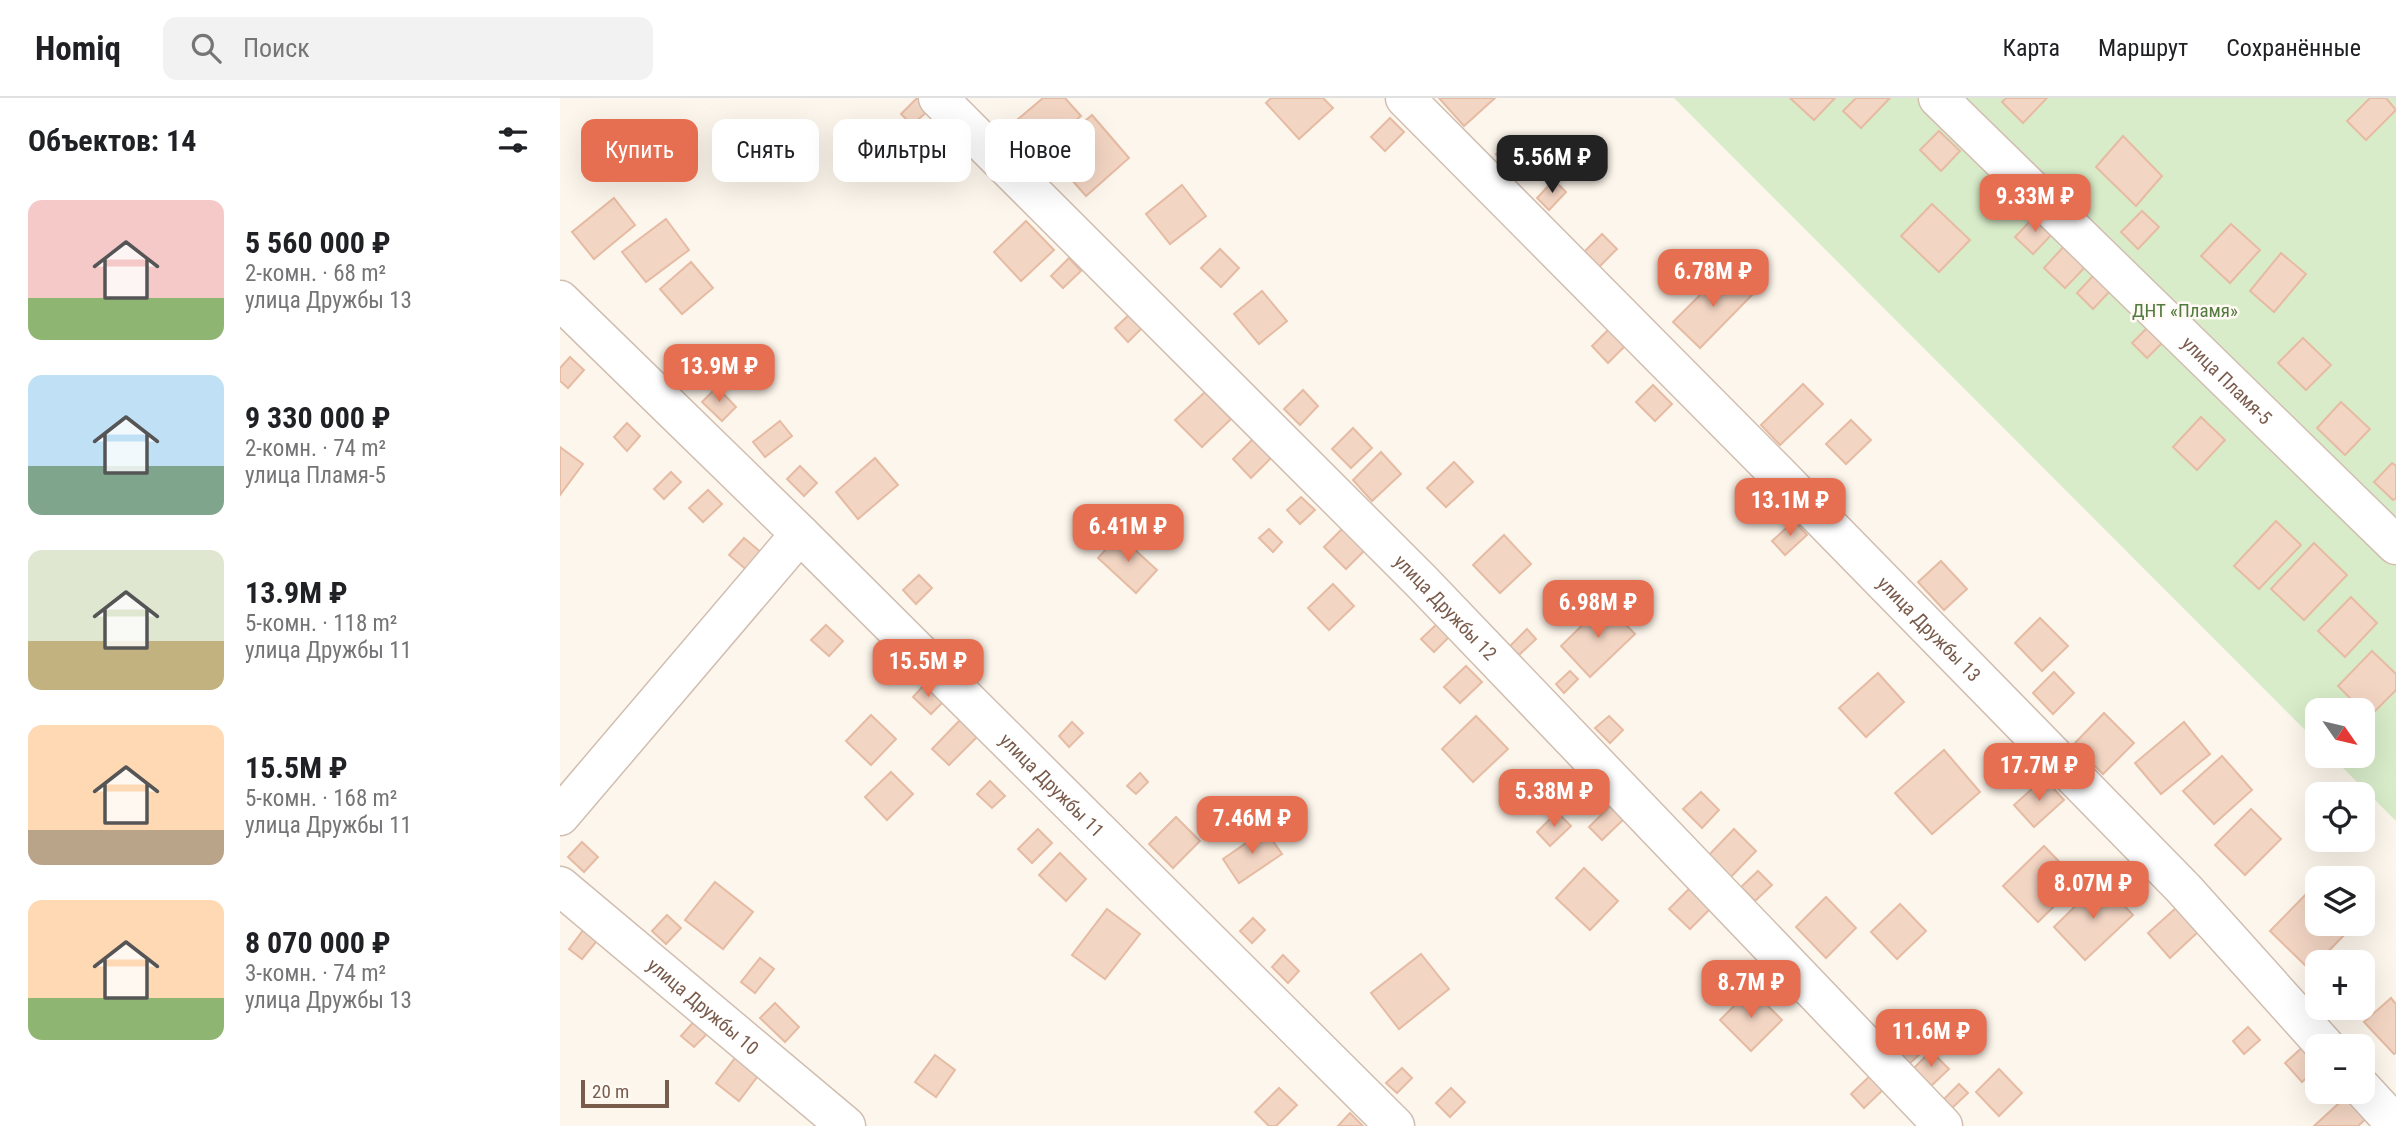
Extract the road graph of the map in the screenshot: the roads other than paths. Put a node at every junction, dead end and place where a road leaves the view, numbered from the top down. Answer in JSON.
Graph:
{"nodes":[{"id":1,"x":938,"y":98,"type":"edge"},
{"id":2,"x":1405,"y":98,"type":"edge"},
{"id":3,"x":1938,"y":98,"type":"edge"},
{"id":4,"x":560,"y":300,"type":"edge"},
{"id":5,"x":800,"y":534,"type":"junction"},
{"id":6,"x":2396,"y":545,"type":"edge"},
{"id":7,"x":560,"y":816,"type":"edge"},
{"id":8,"x":560,"y":886,"type":"edge"},
{"id":9,"x":2314,"y":1034,"type":"edge"},
{"id":10,"x":2375,"y":1102,"type":"edge"},
{"id":11,"x":2396,"y":1125,"type":"edge"},
{"id":12,"x":846,"y":1126,"type":"edge"},
{"id":13,"x":1395,"y":1126,"type":"edge"},
{"id":14,"x":1942,"y":1126,"type":"edge"}],
"edges":[{"from":1,"to":14,"type":"street","name":"улица Дружбы 12"},
{"from":2,"to":9,"type":"street","name":"улица Дружбы 13"},
{"from":3,"to":6,"type":"street","name":"улица Пламя-5"},
{"from":4,"to":5,"type":"street","name":"улица Дружбы 11"},
{"from":5,"to":7,"type":"street"},
{"from":5,"to":13,"type":"street","name":"улица Дружбы 11"},
{"from":8,"to":12,"type":"street","name":"улица Дружбы 10"},
{"from":10,"to":11,"type":"street"}]}
